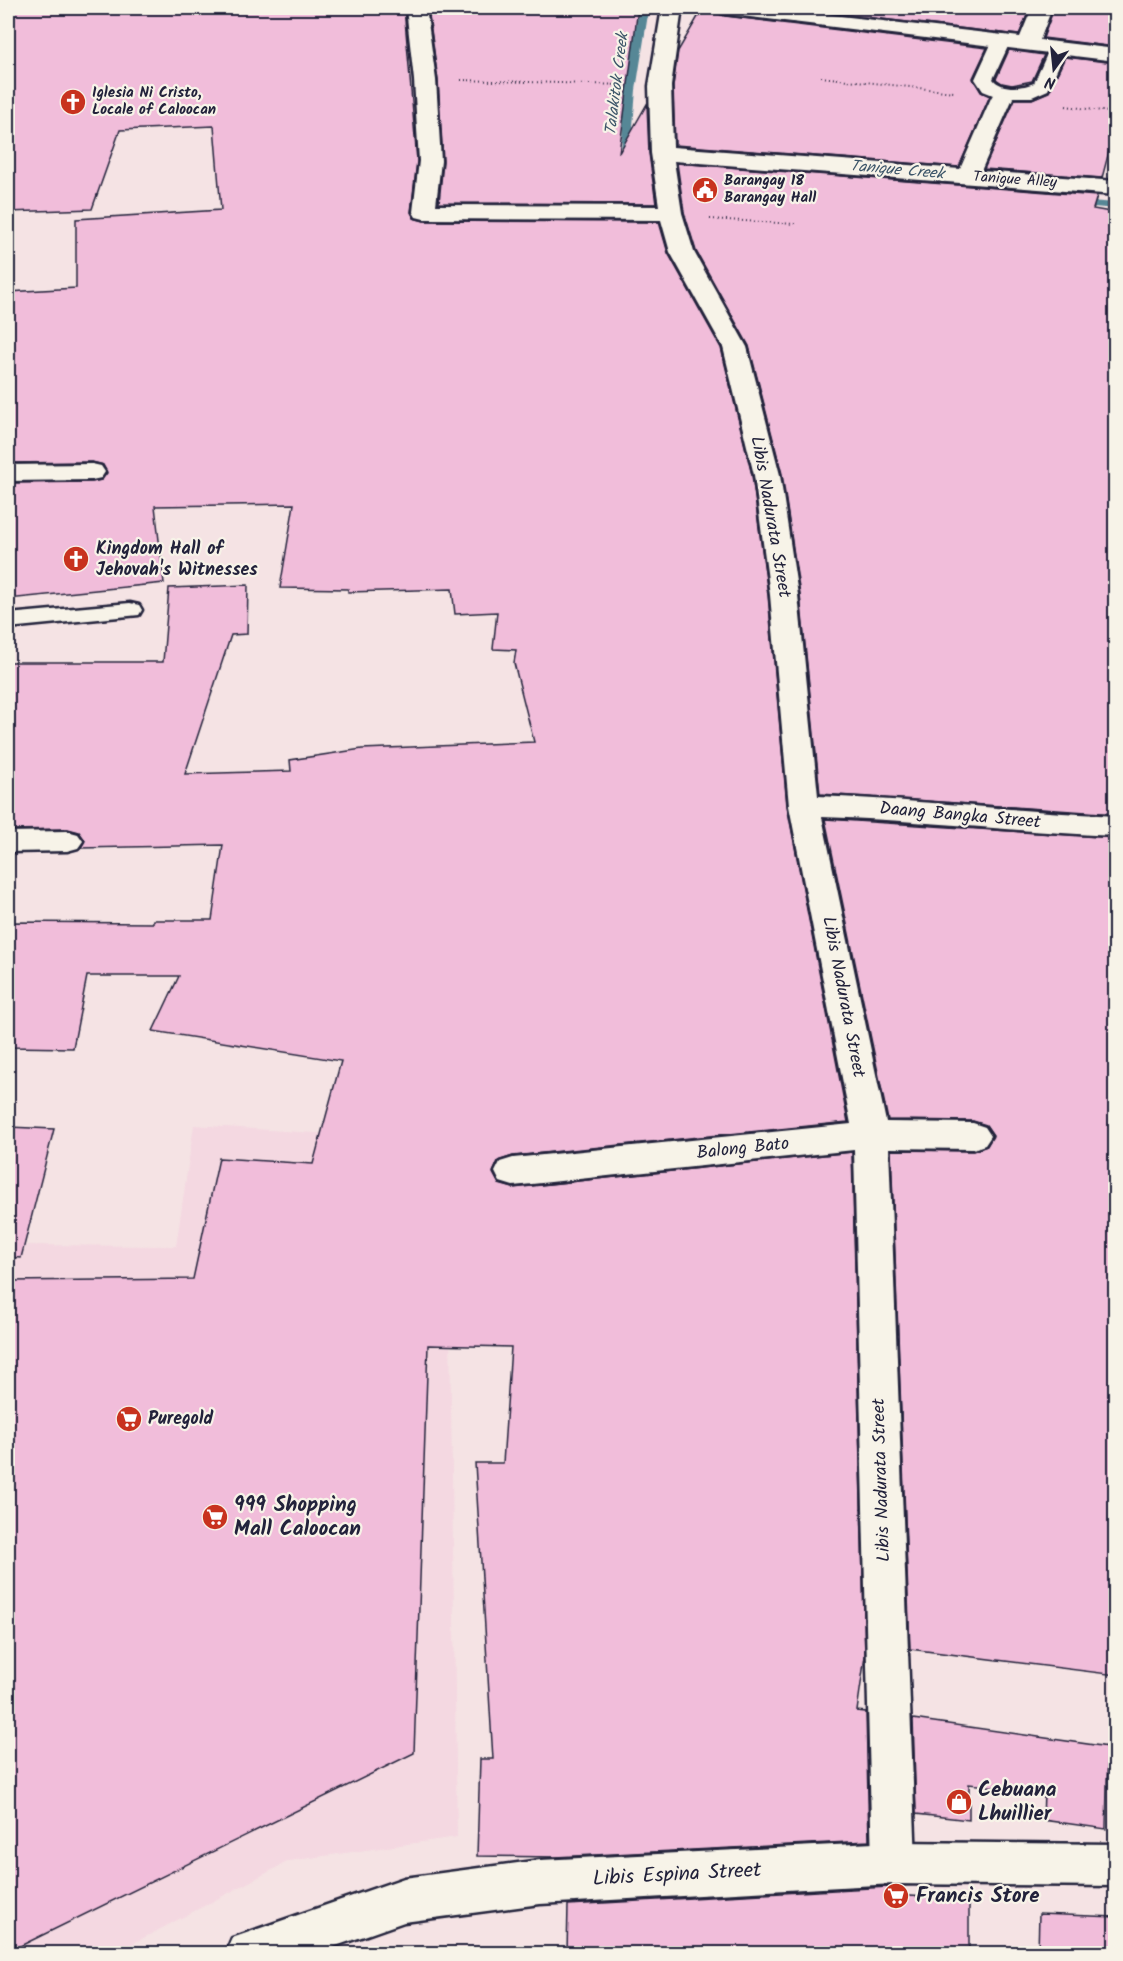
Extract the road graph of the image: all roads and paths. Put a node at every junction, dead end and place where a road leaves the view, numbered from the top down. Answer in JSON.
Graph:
{"nodes":[{"id":1,"x":416,"y":8,"type":"edge"},
{"id":2,"x":672,"y":8,"type":"edge"},
{"id":3,"x":725,"y":8,"type":"edge"},
{"id":4,"x":1042,"y":8,"type":"edge"},
{"id":5,"x":1002,"y":40,"type":"junction"},
{"id":6,"x":1028,"y":43,"type":"junction"},
{"id":7,"x":1058,"y":47,"type":"junction"},
{"id":8,"x":1116,"y":55,"type":"edge"},
{"id":9,"x":425,"y":80,"type":"junction"},
{"id":10,"x":660,"y":86,"type":"junction"},
{"id":11,"x":1003,"y":95,"type":"junction"},
{"id":12,"x":662,"y":153,"type":"junction"},
{"id":13,"x":968,"y":176,"type":"junction"},
{"id":14,"x":1116,"y":188,"type":"edge"},
{"id":15,"x":671,"y":215,"type":"junction"},
{"id":16,"x":796,"y":224,"type":"dead end"},
{"id":17,"x":92,"y":472,"type":"dead end"},
{"id":18,"x":8,"y":473,"type":"edge"},
{"id":19,"x":130,"y":610,"type":"dead end"},
{"id":20,"x":8,"y":621,"type":"edge"},
{"id":21,"x":804,"y":806,"type":"junction"},
{"id":22,"x":1116,"y":826,"type":"edge"},
{"id":23,"x":67,"y":841,"type":"dead end"},
{"id":24,"x":8,"y":842,"type":"edge"},
{"id":25,"x":871,"y":1136,"type":"junction"},
{"id":26,"x":973,"y":1136,"type":"dead end"},
{"id":27,"x":513,"y":1172,"type":"dead end"},
{"id":28,"x":894,"y":1863,"type":"junction"},
{"id":29,"x":1116,"y":1865,"type":"edge"},
{"id":30,"x":248,"y":1953,"type":"edge"}],
"edges":[{"from":1,"to":9,"type":"street"},
{"from":2,"to":10,"type":"street","name":"Libis Nadurata Street"},
{"from":3,"to":5,"type":"street"},
{"from":4,"to":6,"type":"street"},
{"from":5,"to":6,"type":"street"},
{"from":5,"to":11,"type":"lane"},
{"from":6,"to":7,"type":"street"},
{"from":7,"to":8,"type":"street"},
{"from":7,"to":11,"type":"lane"},
{"from":9,"to":10,"type":"path"},
{"from":9,"to":15,"type":"street"},
{"from":10,"to":12,"type":"street","name":"Libis Nadurata Street"},
{"from":11,"to":13,"type":"street"},
{"from":12,"to":13,"type":"street","name":"Tanigue Alley"},
{"from":12,"to":15,"type":"street","name":"Libis Nadurata Street"},
{"from":13,"to":14,"type":"street","name":"Tanigue Alley"},
{"from":15,"to":16,"type":"path"},
{"from":15,"to":21,"type":"street","name":"Libis Nadurata Street"},
{"from":17,"to":18,"type":"street"},
{"from":19,"to":20,"type":"lane"},
{"from":21,"to":22,"type":"street","name":"Daang Bangka Street"},
{"from":21,"to":25,"type":"street","name":"Libis Nadurata Street"},
{"from":23,"to":24,"type":"street"},
{"from":25,"to":26,"type":"street","name":"Balong Bato"},
{"from":25,"to":27,"type":"street","name":"Balong Bato"},
{"from":25,"to":28,"type":"street","name":"Libis Nadurata Street"},
{"from":28,"to":29,"type":"street","name":"Libis Espina Street"},
{"from":28,"to":30,"type":"street","name":"Libis Espina Street"}]}
